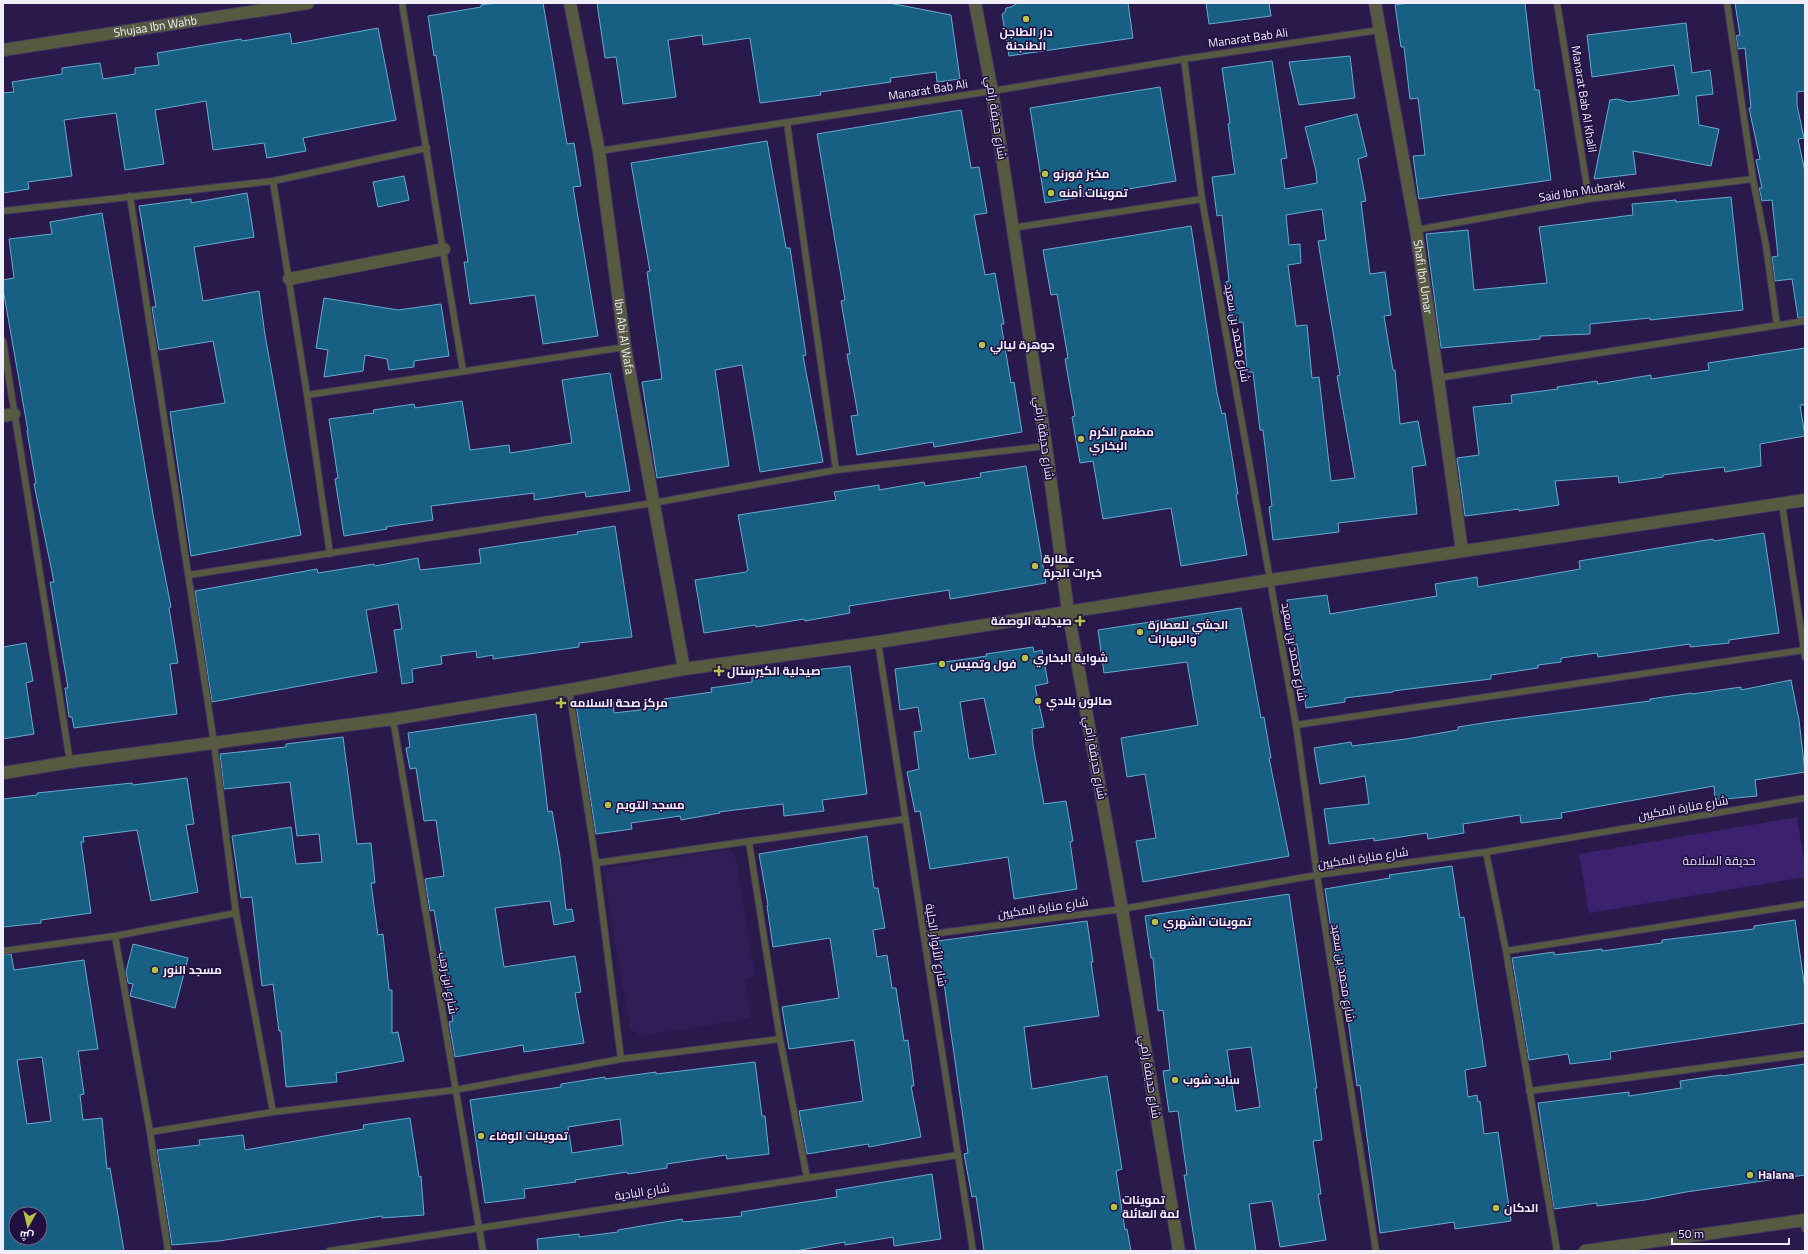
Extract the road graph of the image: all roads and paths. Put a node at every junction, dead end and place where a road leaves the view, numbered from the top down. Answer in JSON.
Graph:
{"nodes":[{"id":1,"x":308,"y":3,"type":"edge"},
{"id":2,"x":402,"y":3,"type":"edge"},
{"id":3,"x":570,"y":3,"type":"edge"},
{"id":4,"x":975,"y":3,"type":"edge"},
{"id":5,"x":1375,"y":3,"type":"edge"},
{"id":6,"x":1557,"y":3,"type":"edge"},
{"id":7,"x":1727,"y":3,"type":"edge"},
{"id":8,"x":1379,"y":30,"type":"junction"},
{"id":9,"x":3,"y":50,"type":"edge"},
{"id":10,"x":1184,"y":59,"type":"junction"},
{"id":11,"x":992,"y":91,"type":"junction"},
{"id":12,"x":787,"y":123,"type":"junction"},
{"id":13,"x":427,"y":148,"type":"junction"},
{"id":14,"x":598,"y":151,"type":"junction"},
{"id":15,"x":1753,"y":179,"type":"junction"},
{"id":16,"x":273,"y":180,"type":"junction"},
{"id":17,"x":130,"y":196,"type":"junction"},
{"id":18,"x":1202,"y":199,"type":"junction"},
{"id":19,"x":1589,"y":199,"type":"junction"},
{"id":20,"x":3,"y":212,"type":"edge"},
{"id":21,"x":1012,"y":228,"type":"junction"},
{"id":22,"x":1416,"y":230,"type":"junction"},
{"id":23,"x":444,"y":249,"type":"junction"},
{"id":24,"x":289,"y":279,"type":"junction"},
{"id":25,"x":1805,"y":321,"type":"edge"},
{"id":26,"x":1777,"y":325,"type":"junction"},
{"id":27,"x":3,"y":341,"type":"edge"},
{"id":28,"x":625,"y":346,"type":"junction"},
{"id":29,"x":463,"y":371,"type":"junction"},
{"id":30,"x":1438,"y":378,"type":"junction"},
{"id":31,"x":307,"y":395,"type":"junction"},
{"id":32,"x":8,"y":415,"type":"edge"},
{"id":33,"x":1046,"y":446,"type":"junction"},
{"id":34,"x":836,"y":470,"type":"junction"},
{"id":35,"x":1805,"y":500,"type":"edge"},
{"id":36,"x":653,"y":503,"type":"junction"},
{"id":37,"x":1782,"y":504,"type":"junction"},
{"id":38,"x":1462,"y":551,"type":"junction"},
{"id":39,"x":330,"y":554,"type":"junction"},
{"id":40,"x":189,"y":575,"type":"junction"},
{"id":41,"x":1270,"y":580,"type":"junction"},
{"id":42,"x":1068,"y":611,"type":"junction"},
{"id":43,"x":878,"y":642,"type":"junction"},
{"id":44,"x":1804,"y":650,"type":"junction"},
{"id":45,"x":1805,"y":657,"type":"edge"},
{"id":46,"x":684,"y":669,"type":"junction"},
{"id":47,"x":569,"y":690,"type":"junction"},
{"id":48,"x":392,"y":719,"type":"junction"},
{"id":49,"x":1296,"y":725,"type":"junction"},
{"id":50,"x":214,"y":743,"type":"junction"},
{"id":51,"x":70,"y":762,"type":"junction"},
{"id":52,"x":3,"y":773,"type":"edge"},
{"id":53,"x":1805,"y":798,"type":"edge"},
{"id":54,"x":906,"y":819,"type":"junction"},
{"id":55,"x":749,"y":842,"type":"junction"},
{"id":56,"x":1486,"y":852,"type":"junction"},
{"id":57,"x":596,"y":863,"type":"junction"},
{"id":58,"x":1317,"y":875,"type":"junction"},
{"id":59,"x":1805,"y":904,"type":"edge"},
{"id":60,"x":1122,"y":909,"type":"junction"},
{"id":61,"x":236,"y":913,"type":"junction"},
{"id":62,"x":924,"y":935,"type":"junction"},
{"id":63,"x":114,"y":936,"type":"junction"},
{"id":64,"x":3,"y":951,"type":"edge"},
{"id":65,"x":1506,"y":951,"type":"junction"},
{"id":66,"x":780,"y":1039,"type":"junction"},
{"id":67,"x":1805,"y":1054,"type":"edge"},
{"id":68,"x":621,"y":1059,"type":"junction"},
{"id":69,"x":455,"y":1090,"type":"junction"},
{"id":70,"x":1530,"y":1091,"type":"junction"},
{"id":71,"x":273,"y":1112,"type":"junction"},
{"id":72,"x":150,"y":1132,"type":"junction"},
{"id":73,"x":958,"y":1155,"type":"junction"},
{"id":74,"x":807,"y":1178,"type":"junction"},
{"id":75,"x":1804,"y":1223,"type":"edge"},
{"id":76,"x":479,"y":1228,"type":"junction"},
{"id":77,"x":168,"y":1251,"type":"edge"},
{"id":78,"x":329,"y":1251,"type":"edge"},
{"id":79,"x":482,"y":1251,"type":"edge"},
{"id":80,"x":973,"y":1251,"type":"edge"},
{"id":81,"x":1179,"y":1251,"type":"edge"},
{"id":82,"x":1376,"y":1251,"type":"edge"},
{"id":83,"x":1557,"y":1251,"type":"edge"},
{"id":84,"x":1585,"y":1251,"type":"edge"}],
"edges":[{"from":1,"to":9,"type":"street","name":"Shujaa Ibn Wahb"},
{"from":2,"to":13,"type":"lane"},
{"from":3,"to":14,"type":"street","name":"Ibn Abi Al Wafa"},
{"from":4,"to":11,"type":"street","name":"شارع حديقة رامي"},
{"from":5,"to":8,"type":"street","name":"Shafi Ibn Umar"},
{"from":6,"to":19,"type":"lane","name":"Manarat Bab Al Khalil"},
{"from":7,"to":15,"type":"lane"},
{"from":8,"to":10,"type":"lane","name":"Manarat Bab Ali"},
{"from":8,"to":22,"type":"street","name":"Shafi Ibn Umar"},
{"from":10,"to":11,"type":"lane","name":"Manarat Bab Ali"},
{"from":10,"to":18,"type":"lane","name":"شارع محمد بن سعيد"},
{"from":11,"to":12,"type":"lane","name":"Manarat Bab Ali"},
{"from":11,"to":21,"type":"street","name":"شارع حديقة رامي"},
{"from":12,"to":14,"type":"lane","name":"Manarat Bab Ali"},
{"from":12,"to":34,"type":"lane"},
{"from":13,"to":16,"type":"lane"},
{"from":13,"to":23,"type":"lane"},
{"from":14,"to":28,"type":"street","name":"Ibn Abi Al Wafa"},
{"from":15,"to":19,"type":"lane","name":"Said Ibn Mubarak"},
{"from":15,"to":26,"type":"lane"},
{"from":16,"to":17,"type":"lane"},
{"from":16,"to":24,"type":"lane"},
{"from":17,"to":20,"type":"lane"},
{"from":17,"to":40,"type":"lane"},
{"from":18,"to":21,"type":"lane"},
{"from":18,"to":41,"type":"lane","name":"شارع محمد بن سعيد"},
{"from":19,"to":22,"type":"lane","name":"Said Ibn Mubarak"},
{"from":21,"to":33,"type":"street","name":"شارع حديقة رامي"},
{"from":22,"to":30,"type":"street","name":"Shafi Ibn Umar"},
{"from":23,"to":24,"type":"street"},
{"from":23,"to":29,"type":"lane"},
{"from":24,"to":31,"type":"lane"},
{"from":25,"to":26,"type":"lane"},
{"from":26,"to":30,"type":"lane"},
{"from":27,"to":32,"type":"lane"},
{"from":28,"to":29,"type":"lane"},
{"from":28,"to":36,"type":"street","name":"Ibn Abi Al Wafa"},
{"from":29,"to":31,"type":"lane"},
{"from":30,"to":38,"type":"street","name":"Shafi Ibn Umar"},
{"from":31,"to":39,"type":"lane"},
{"from":32,"to":51,"type":"lane"},
{"from":33,"to":34,"type":"lane"},
{"from":33,"to":42,"type":"street","name":"شارع حديقة رامي"},
{"from":34,"to":36,"type":"lane"},
{"from":35,"to":37,"type":"street"},
{"from":36,"to":39,"type":"lane"},
{"from":36,"to":46,"type":"street","name":"Ibn Abi Al Wafa"},
{"from":37,"to":38,"type":"street"},
{"from":37,"to":44,"type":"lane"},
{"from":38,"to":41,"type":"street"},
{"from":39,"to":40,"type":"lane"},
{"from":40,"to":50,"type":"lane"},
{"from":41,"to":42,"type":"street"},
{"from":41,"to":49,"type":"lane","name":"شارع محمد بن سعيد"},
{"from":42,"to":43,"type":"street"},
{"from":42,"to":60,"type":"street","name":"شارع حديقة رامي"},
{"from":43,"to":46,"type":"street"},
{"from":43,"to":54,"type":"lane","name":"شارع الأنوار الجلية"},
{"from":44,"to":45,"type":"lane"},
{"from":44,"to":49,"type":"lane"},
{"from":46,"to":47,"type":"street"},
{"from":47,"to":48,"type":"street"},
{"from":47,"to":57,"type":"lane"},
{"from":48,"to":50,"type":"street"},
{"from":48,"to":69,"type":"lane","name":"شارع ابن رجب"},
{"from":49,"to":58,"type":"lane","name":"شارع محمد بن سعيد"},
{"from":50,"to":51,"type":"street"},
{"from":50,"to":61,"type":"lane"},
{"from":51,"to":52,"type":"street"},
{"from":53,"to":56,"type":"lane","name":"شارع منارة المكيين"},
{"from":54,"to":55,"type":"lane"},
{"from":54,"to":62,"type":"lane","name":"شارع الأنوار الجلية"},
{"from":55,"to":57,"type":"lane"},
{"from":55,"to":66,"type":"lane"},
{"from":56,"to":58,"type":"lane","name":"شارع منارة المكيين"},
{"from":56,"to":65,"type":"lane"},
{"from":57,"to":68,"type":"lane"},
{"from":58,"to":60,"type":"lane","name":"شارع منارة المكيين"},
{"from":58,"to":82,"type":"lane","name":"شارع محمد بن سعيد"},
{"from":59,"to":65,"type":"lane"},
{"from":60,"to":62,"type":"lane","name":"شارع منارة المكيين"},
{"from":60,"to":81,"type":"street","name":"شارع حديقة رامي"},
{"from":61,"to":63,"type":"lane"},
{"from":61,"to":71,"type":"lane"},
{"from":62,"to":73,"type":"lane","name":"شارع الأنوار الجلية"},
{"from":63,"to":64,"type":"lane"},
{"from":63,"to":72,"type":"lane"},
{"from":65,"to":70,"type":"lane"},
{"from":66,"to":68,"type":"lane"},
{"from":66,"to":74,"type":"lane"},
{"from":67,"to":70,"type":"lane"},
{"from":68,"to":69,"type":"lane"},
{"from":69,"to":71,"type":"lane"},
{"from":69,"to":76,"type":"lane","name":"شارع ابن رجب"},
{"from":70,"to":83,"type":"lane"},
{"from":71,"to":72,"type":"lane"},
{"from":72,"to":77,"type":"lane"},
{"from":73,"to":74,"type":"lane","name":"شارع البادية"},
{"from":73,"to":80,"type":"lane","name":"شارع الأنوار الجلية"},
{"from":74,"to":76,"type":"lane","name":"شارع البادية"},
{"from":75,"to":84,"type":"street"},
{"from":76,"to":78,"type":"lane","name":"شارع البادية"},
{"from":76,"to":79,"type":"lane","name":"شارع ابن رجب"}]}
